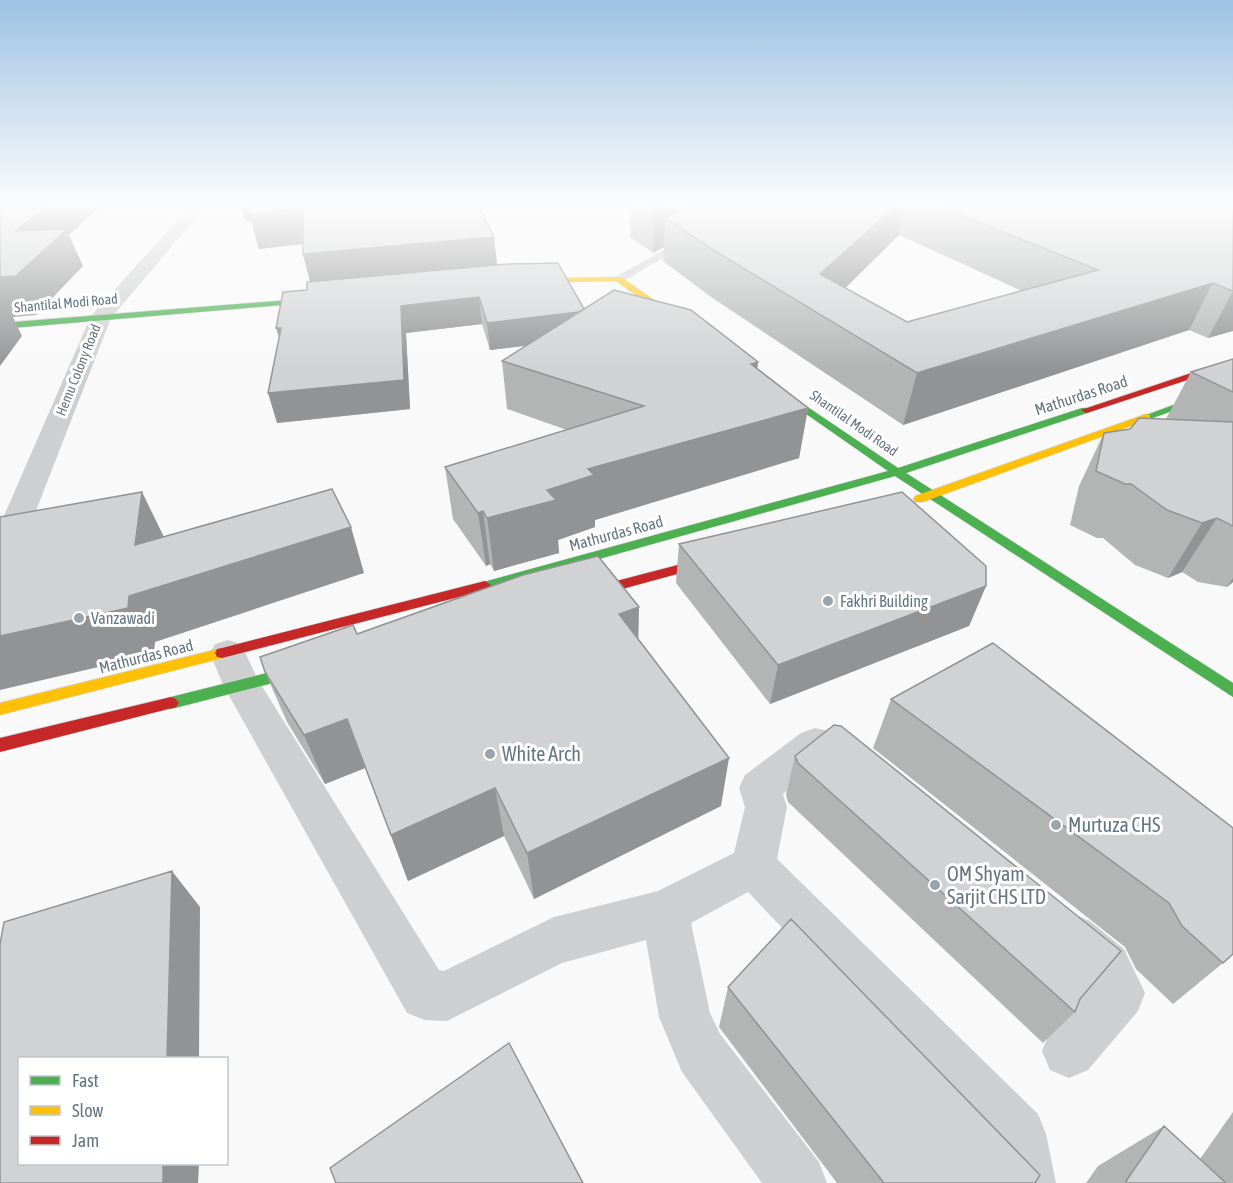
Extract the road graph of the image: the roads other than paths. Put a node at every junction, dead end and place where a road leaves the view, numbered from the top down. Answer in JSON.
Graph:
{"nodes":[{"id":1,"x":150,"y":260,"type":"edge"},
{"id":2,"x":651,"y":260,"type":"edge"},
{"id":3,"x":618,"y":279,"type":"junction"},
{"id":4,"x":509,"y":281,"type":"edge"},
{"id":5,"x":338,"y":298,"type":"edge"},
{"id":6,"x":100,"y":316,"type":"junction"},
{"id":7,"x":0,"y":326,"type":"edge"},
{"id":8,"x":695,"y":332,"type":"edge"},
{"id":9,"x":1233,"y":362,"type":"edge"},
{"id":10,"x":762,"y":379,"type":"edge"},
{"id":11,"x":1233,"y":386,"type":"edge"},
{"id":12,"x":897,"y":472,"type":"junction"},
{"id":13,"x":933,"y":494,"type":"junction"},
{"id":14,"x":900,"y":504,"type":"edge"},
{"id":15,"x":733,"y":555,"type":"edge"},
{"id":16,"x":0,"y":561,"type":"edge"},
{"id":17,"x":560,"y":602,"type":"edge"},
{"id":18,"x":319,"y":666,"type":"edge"},
{"id":19,"x":235,"y":669,"type":"junction"},
{"id":20,"x":1233,"y":691,"type":"edge"},
{"id":21,"x":0,"y":709,"type":"edge"},
{"id":22,"x":0,"y":746,"type":"edge"},
{"id":23,"x":868,"y":771,"type":"edge"},
{"id":24,"x":753,"y":866,"type":"junction"},
{"id":25,"x":665,"y":912,"type":"junction"},
{"id":26,"x":1043,"y":913,"type":"edge"},
{"id":27,"x":1069,"y":1050,"type":"dead end"},
{"id":28,"x":798,"y":1183,"type":"edge"},
{"id":29,"x":1027,"y":1183,"type":"edge"}],
"edges":[{"from":1,"to":6,"type":"street","name":"Hemu Colony Road"},
{"from":2,"to":3,"type":"lane"},
{"from":3,"to":4,"type":"street"},
{"from":3,"to":8,"type":"street"},
{"from":5,"to":6,"type":"street","name":"Shantilal Modi Road"},
{"from":6,"to":7,"type":"street","name":"Shantilal Modi Road"},
{"from":6,"to":16,"type":"street","name":"Hemu Colony Road"},
{"from":9,"to":12,"type":"street","name":"Mathurdas Road"},
{"from":10,"to":12,"type":"street","name":"Shantilal Modi Road"},
{"from":11,"to":13,"type":"street"},
{"from":12,"to":13,"type":"street","name":"Shantilal Modi Road"},
{"from":12,"to":19,"type":"street","name":"Mathurdas Road"},
{"from":13,"to":14,"type":"street"},
{"from":13,"to":20,"type":"street","name":"Shantilal Modi Road"},
{"from":15,"to":17,"type":"street"},
{"from":18,"to":19,"type":"street"},
{"from":19,"to":21,"type":"street","name":"Mathurdas Road"},
{"from":19,"to":22,"type":"street"},
{"from":19,"to":25,"type":"street"},
{"from":23,"to":24,"type":"street"},
{"from":24,"to":25,"type":"street"},
{"from":24,"to":29,"type":"street"},
{"from":25,"to":28,"type":"street"},
{"from":26,"to":27,"type":"street"}]}
